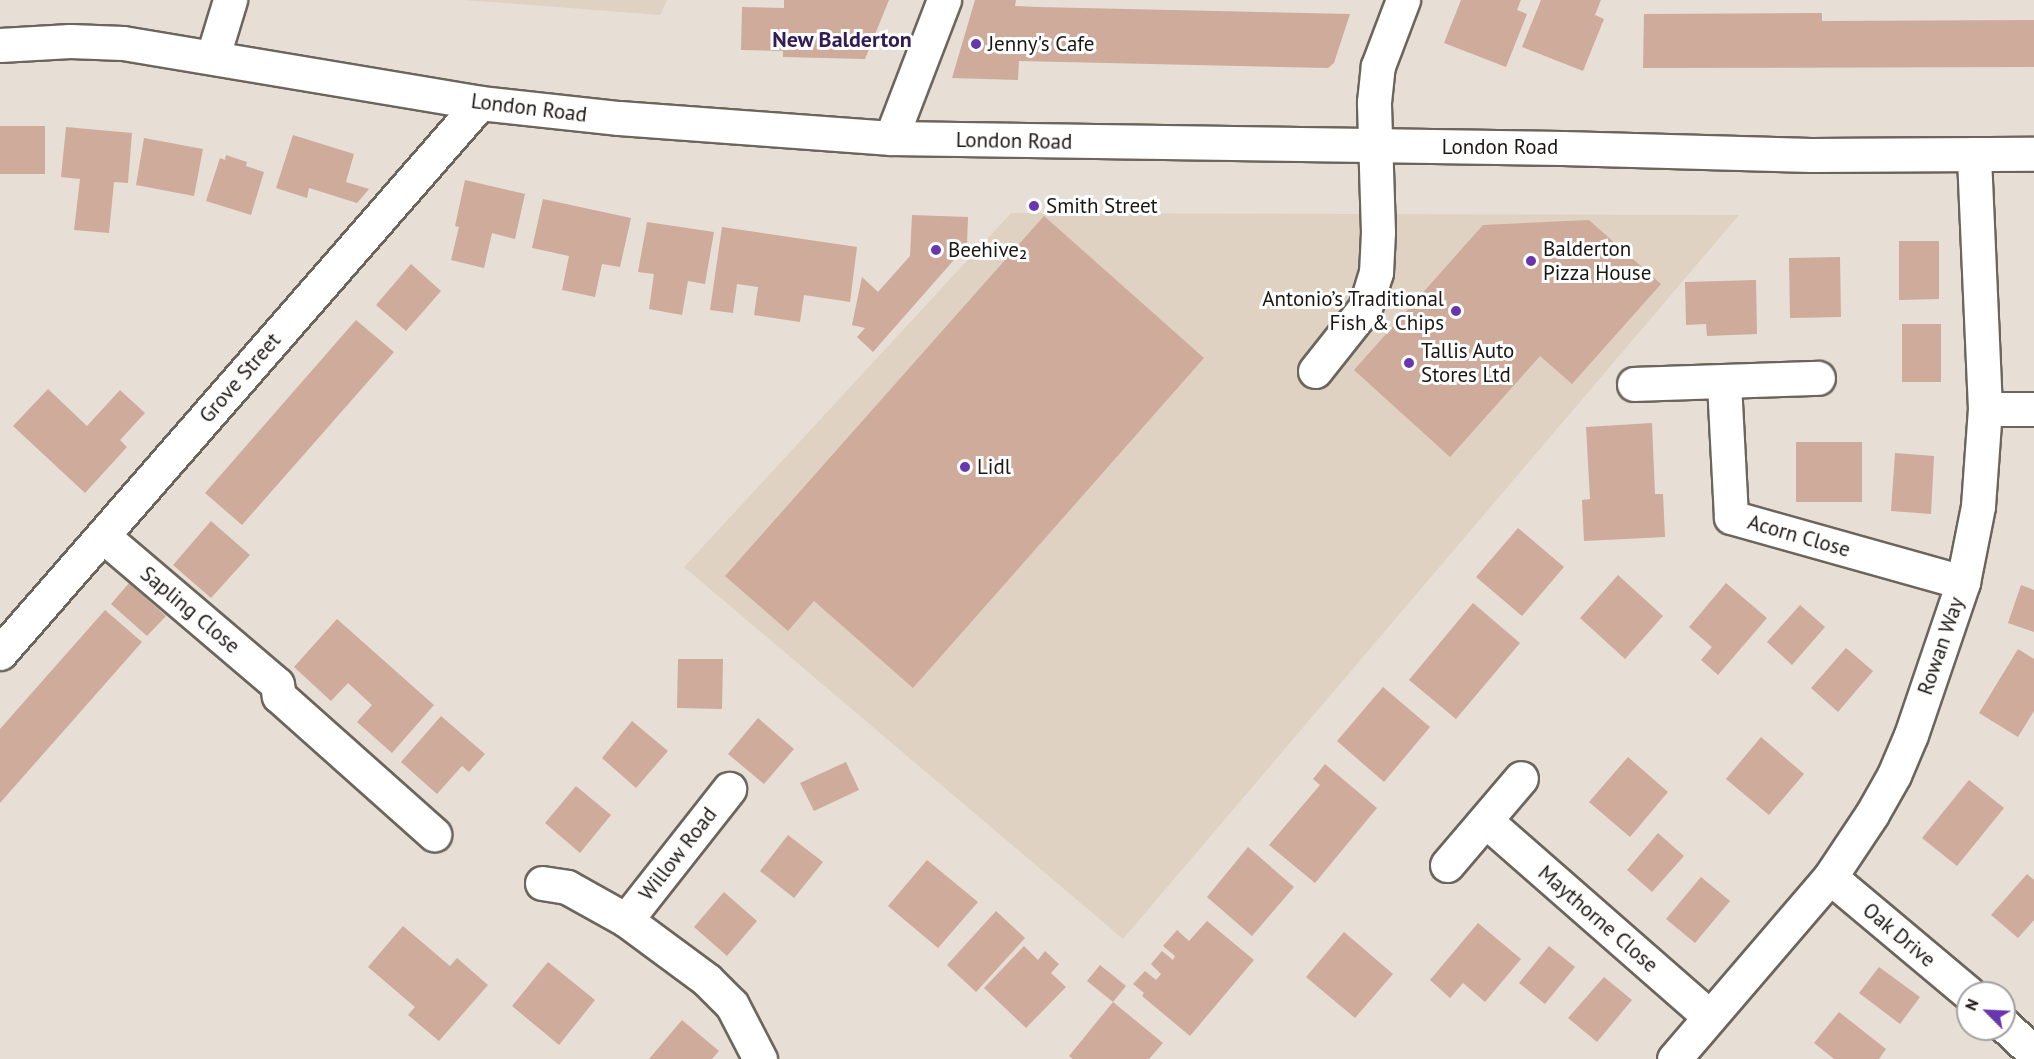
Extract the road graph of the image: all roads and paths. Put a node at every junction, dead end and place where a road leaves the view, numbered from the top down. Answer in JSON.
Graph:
{"nodes":[{"id":1,"x":230,"y":0,"type":"edge"},
{"id":2,"x":944,"y":0,"type":"edge"},
{"id":3,"x":1403,"y":0,"type":"edge"},
{"id":4,"x":0,"y":45,"type":"edge"},
{"id":5,"x":213,"y":56,"type":"junction"},
{"id":6,"x":480,"y":104,"type":"junction"},
{"id":7,"x":891,"y":138,"type":"junction"},
{"id":8,"x":1375,"y":146,"type":"junction"},
{"id":9,"x":1974,"y":154,"type":"junction"},
{"id":10,"x":2034,"y":154,"type":"edge"},
{"id":11,"x":1315,"y":371,"type":"dead end"},
{"id":12,"x":1818,"y":378,"type":"dead end"},
{"id":13,"x":1724,"y":383,"type":"junction"},
{"id":14,"x":1634,"y":384,"type":"dead end"},
{"id":15,"x":1985,"y":409,"type":"junction"},
{"id":16,"x":2034,"y":409,"type":"edge"},
{"id":17,"x":103,"y":536,"type":"junction"},
{"id":18,"x":1963,"y":582,"type":"junction"},
{"id":19,"x":0,"y":652,"type":"edge"},
{"id":20,"x":1521,"y":778,"type":"dead end"},
{"id":21,"x":729,"y":789,"type":"dead end"},
{"id":22,"x":1486,"y":821,"type":"junction"},
{"id":23,"x":434,"y":834,"type":"dead end"},
{"id":24,"x":1447,"y":865,"type":"dead end"},
{"id":25,"x":1830,"y":877,"type":"junction"},
{"id":26,"x":542,"y":883,"type":"dead end"},
{"id":27,"x":626,"y":920,"type":"junction"},
{"id":28,"x":1956,"y":983,"type":"edge"},
{"id":29,"x":1709,"y":1016,"type":"junction"},
{"id":30,"x":2016,"y":1036,"type":"edge"},
{"id":31,"x":2034,"y":1053,"type":"edge"},
{"id":32,"x":760,"y":1059,"type":"edge"},
{"id":33,"x":1674,"y":1059,"type":"edge"}],
"edges":[{"from":1,"to":5,"type":"street"},
{"from":2,"to":7,"type":"street"},
{"from":3,"to":8,"type":"street"},
{"from":4,"to":5,"type":"street","name":"London Road"},
{"from":5,"to":6,"type":"street","name":"London Road"},
{"from":6,"to":7,"type":"street","name":"London Road"},
{"from":6,"to":17,"type":"street","name":"Grove Street"},
{"from":7,"to":8,"type":"street","name":"London Road"},
{"from":8,"to":9,"type":"street","name":"London Road"},
{"from":8,"to":11,"type":"street"},
{"from":9,"to":10,"type":"street","name":"London Road"},
{"from":9,"to":15,"type":"street","name":"Rowan Way"},
{"from":12,"to":13,"type":"street"},
{"from":13,"to":14,"type":"street"},
{"from":13,"to":18,"type":"street","name":"Acorn Close"},
{"from":15,"to":16,"type":"street"},
{"from":15,"to":18,"type":"street","name":"Rowan Way"},
{"from":17,"to":19,"type":"street","name":"Grove Street"},
{"from":17,"to":23,"type":"street","name":"Sapling Close"},
{"from":18,"to":25,"type":"street","name":"Rowan Way"},
{"from":20,"to":22,"type":"street"},
{"from":21,"to":27,"type":"street","name":"Willow Road"},
{"from":22,"to":24,"type":"street"},
{"from":22,"to":29,"type":"street","name":"Maythorne Close"},
{"from":25,"to":28,"type":"street","name":"Oak Drive"},
{"from":25,"to":29,"type":"street","name":"Rowan Way"},
{"from":26,"to":27,"type":"street","name":"Willow Road"},
{"from":27,"to":32,"type":"street","name":"Willow Road"},
{"from":29,"to":33,"type":"street","name":"Rowan Way"},
{"from":30,"to":31,"type":"street"}]}
